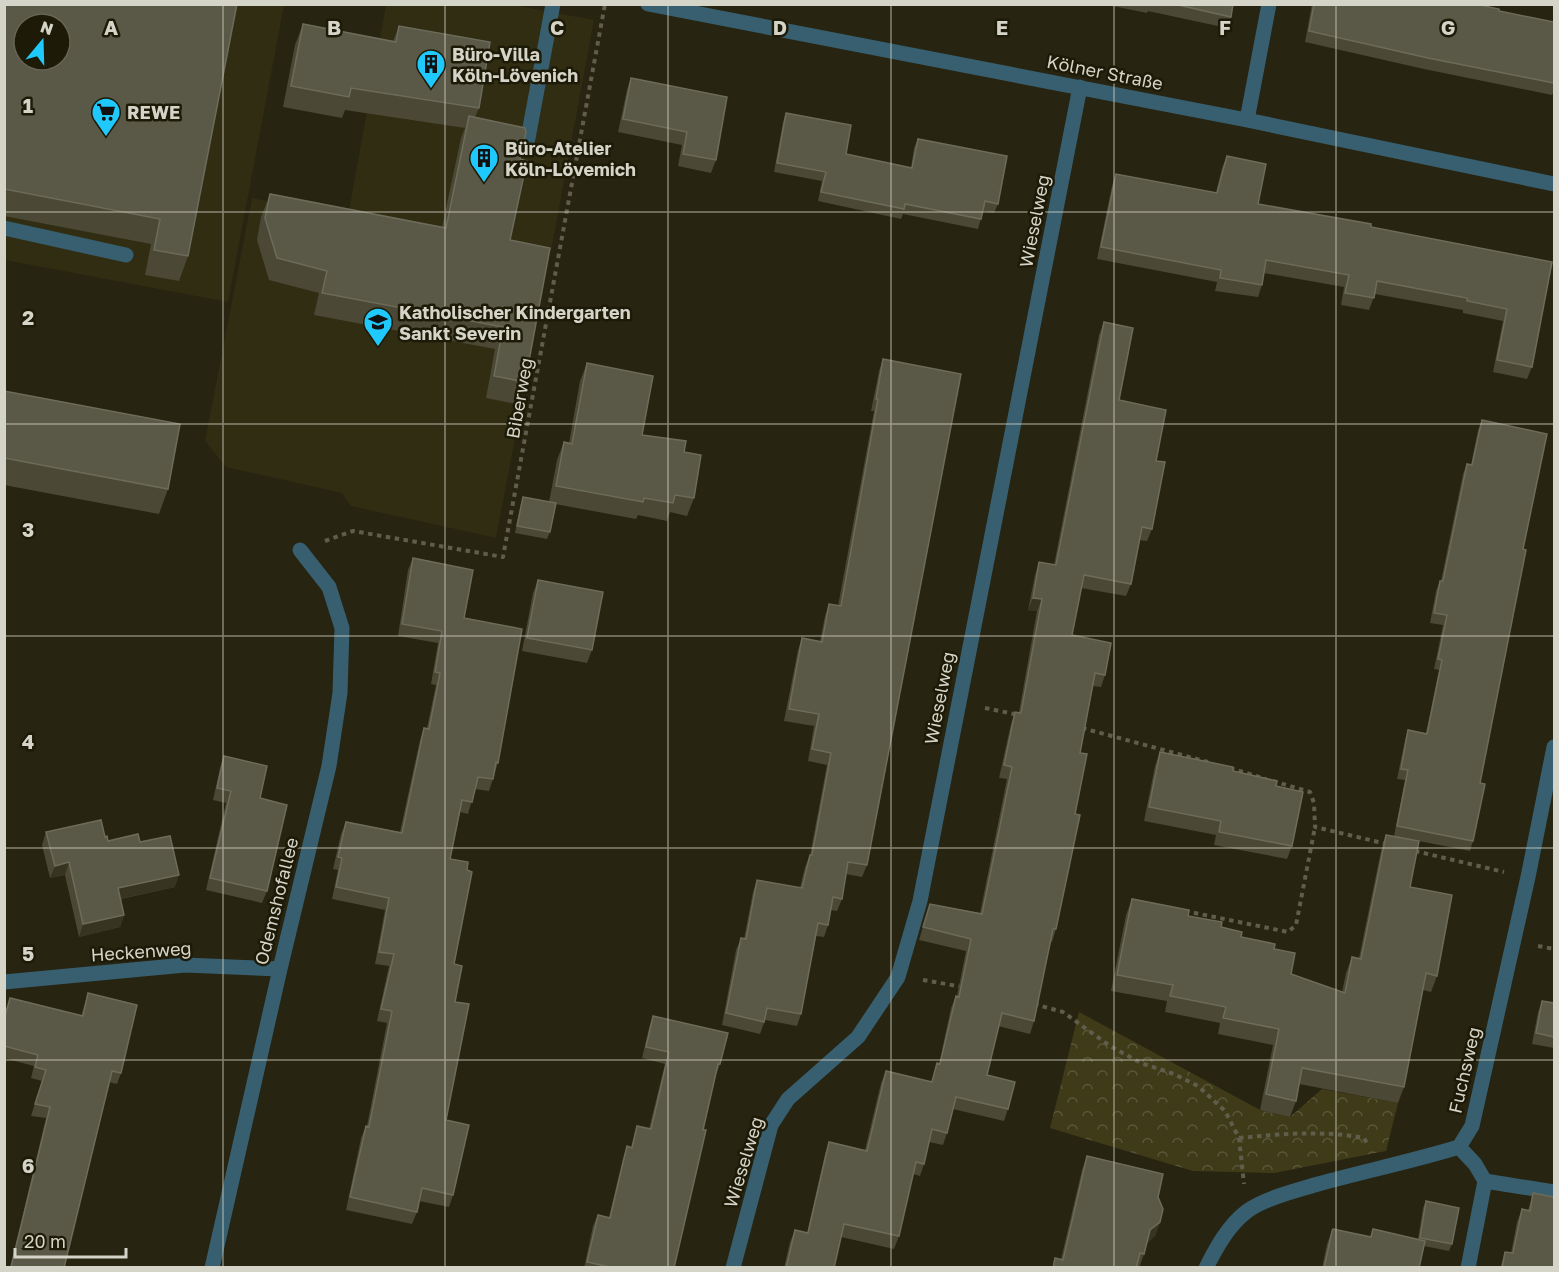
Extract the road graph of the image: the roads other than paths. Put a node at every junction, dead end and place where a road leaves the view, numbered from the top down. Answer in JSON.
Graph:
{"nodes":[{"id":1,"x":553,"y":4,"type":"edge"},
{"id":2,"x":648,"y":4,"type":"edge"},
{"id":3,"x":1269,"y":4,"type":"edge"},
{"id":4,"x":669,"y":6,"type":"edge"},
{"id":5,"x":1080,"y":87,"type":"junction"},
{"id":6,"x":1247,"y":120,"type":"junction"},
{"id":7,"x":526,"y":149,"type":"edge"},
{"id":8,"x":1554,"y":184,"type":"edge"},
{"id":9,"x":4,"y":228,"type":"edge"},
{"id":10,"x":126,"y":255,"type":"dead end"},
{"id":11,"x":300,"y":550,"type":"road end"},
{"id":12,"x":1554,"y":747,"type":"edge"},
{"id":13,"x":280,"y":969,"type":"junction"},
{"id":14,"x":4,"y":982,"type":"edge"},
{"id":15,"x":1460,"y":1147,"type":"junction"},
{"id":16,"x":1485,"y":1182,"type":"junction"},
{"id":17,"x":1554,"y":1192,"type":"edge"},
{"id":18,"x":212,"y":1268,"type":"edge"},
{"id":19,"x":733,"y":1268,"type":"edge"},
{"id":20,"x":1206,"y":1268,"type":"edge"},
{"id":21,"x":1467,"y":1268,"type":"edge"}],
"edges":[{"from":1,"to":7,"type":"street"},
{"from":2,"to":4,"type":"street","name":"Kölner Straße"},
{"from":3,"to":6,"type":"street"},
{"from":4,"to":5,"type":"street","name":"Kölner Straße"},
{"from":5,"to":6,"type":"street","name":"Kölner Straße"},
{"from":5,"to":19,"type":"street","name":"Wieselweg"},
{"from":6,"to":8,"type":"street","name":"Kölner Straße"},
{"from":9,"to":10,"type":"street"},
{"from":11,"to":13,"type":"street","name":"Odemshofallee"},
{"from":12,"to":15,"type":"street","name":"Fuchsweg"},
{"from":13,"to":14,"type":"street","name":"Heckenweg"},
{"from":13,"to":18,"type":"street","name":"Odemshofallee"},
{"from":15,"to":16,"type":"street"},
{"from":15,"to":20,"type":"street"},
{"from":16,"to":17,"type":"street"},
{"from":16,"to":21,"type":"street"}]}
